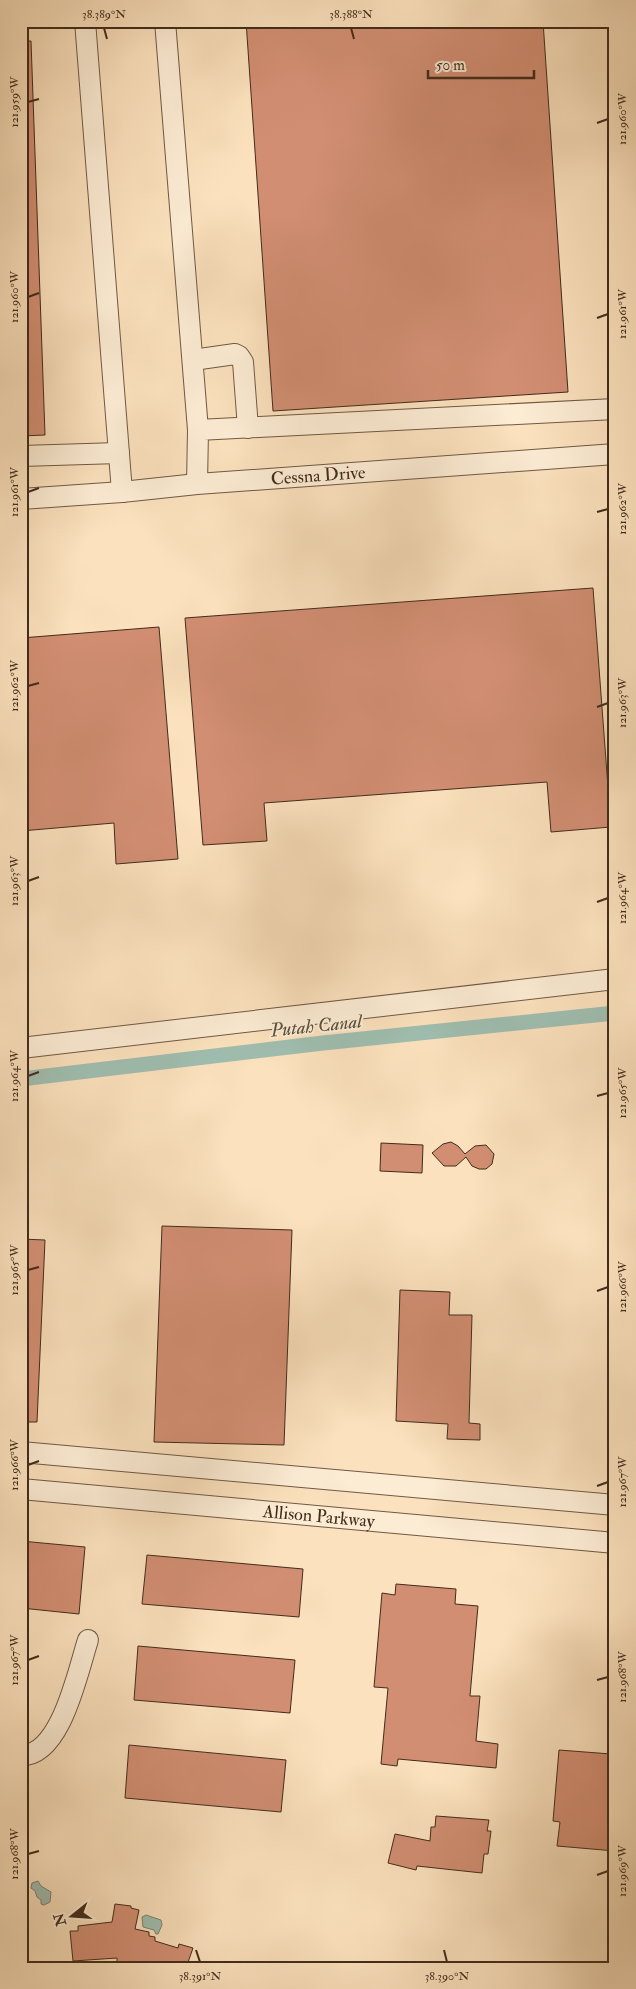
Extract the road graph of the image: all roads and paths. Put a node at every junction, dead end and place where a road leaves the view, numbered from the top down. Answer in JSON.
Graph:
{"nodes":[{"id":1,"x":85,"y":21,"type":"edge"},
{"id":2,"x":165,"y":21,"type":"edge"},
{"id":3,"x":193,"y":360,"type":"junction"},
{"id":4,"x":615,"y":409,"type":"edge"},
{"id":5,"x":248,"y":428,"type":"junction"},
{"id":6,"x":198,"y":430,"type":"junction"},
{"id":7,"x":119,"y":453,"type":"junction"},
{"id":8,"x":615,"y":454,"type":"edge"},
{"id":9,"x":21,"y":456,"type":"edge"},
{"id":10,"x":197,"y":484,"type":"junction"},
{"id":11,"x":122,"y":492,"type":"junction"},
{"id":12,"x":21,"y":499,"type":"edge"},
{"id":13,"x":615,"y":980,"type":"edge"},
{"id":14,"x":21,"y":1048,"type":"edge"},
{"id":15,"x":21,"y":1452,"type":"edge"},
{"id":16,"x":21,"y":1489,"type":"edge"},
{"id":17,"x":615,"y":1505,"type":"edge"},
{"id":18,"x":615,"y":1542,"type":"edge"},
{"id":19,"x":88,"y":1640,"type":"dead end"},
{"id":20,"x":21,"y":1755,"type":"edge"}],
"edges":[{"from":1,"to":7,"type":"street"},
{"from":2,"to":3,"type":"street"},
{"from":3,"to":5,"type":"street"},
{"from":3,"to":6,"type":"street"},
{"from":4,"to":5,"type":"street"},
{"from":5,"to":6,"type":"street"},
{"from":6,"to":10,"type":"street"},
{"from":7,"to":9,"type":"street"},
{"from":7,"to":11,"type":"street"},
{"from":8,"to":10,"type":"street","name":"Cessna Drive"},
{"from":10,"to":11,"type":"street","name":"Cessna Drive"},
{"from":11,"to":12,"type":"street","name":"Cessna Drive"},
{"from":13,"to":14,"type":"street"},
{"from":15,"to":17,"type":"street","name":"Allison Parkway"},
{"from":16,"to":18,"type":"street","name":"Allison Parkway"},
{"from":19,"to":20,"type":"street"}]}
